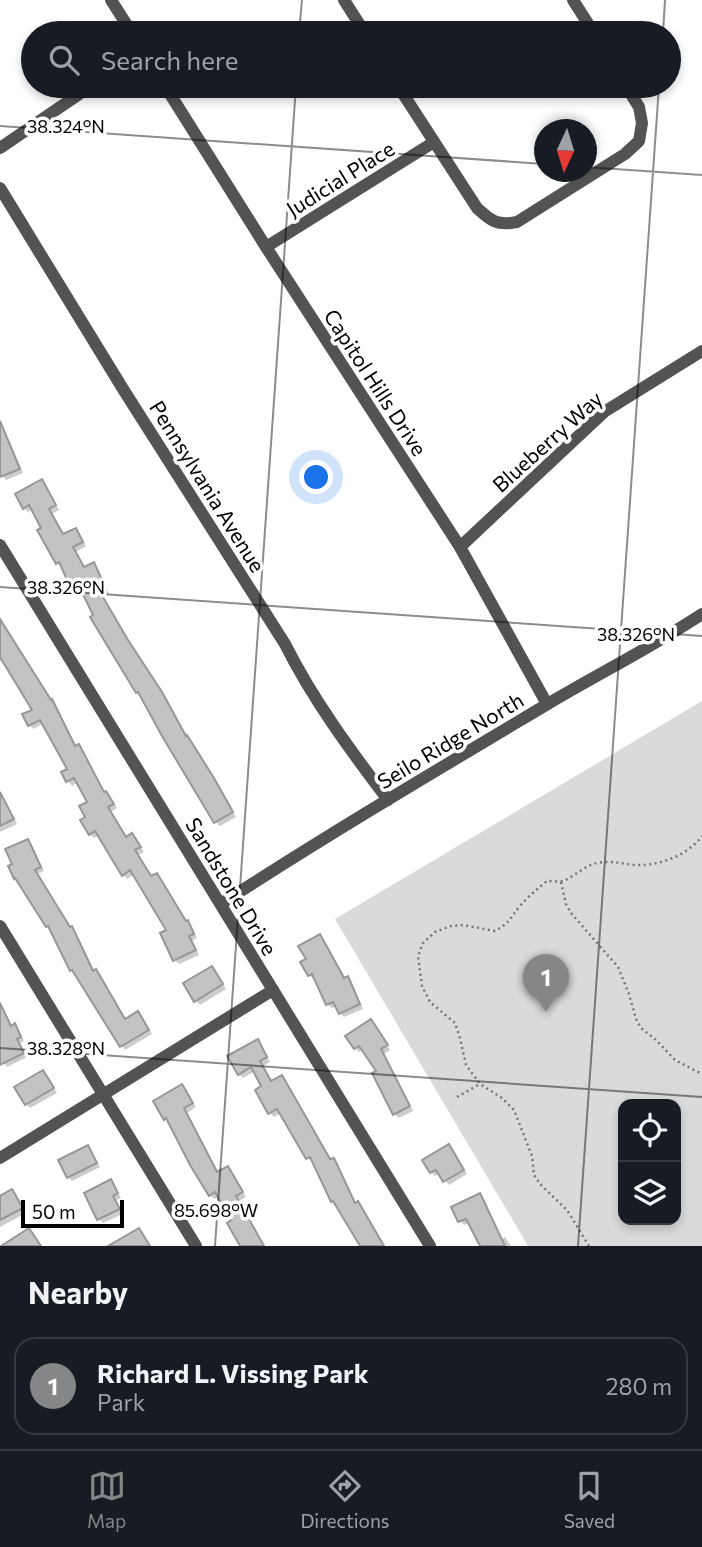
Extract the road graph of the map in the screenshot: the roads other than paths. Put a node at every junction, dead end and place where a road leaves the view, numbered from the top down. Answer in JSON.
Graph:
{"nodes":[{"id":1,"x":111,"y":0,"type":"edge"},
{"id":2,"x":344,"y":0,"type":"edge"},
{"id":3,"x":573,"y":0,"type":"edge"},
{"id":4,"x":124,"y":21,"type":"edge"},
{"id":5,"x":357,"y":21,"type":"edge"},
{"id":6,"x":586,"y":21,"type":"edge"},
{"id":7,"x":73,"y":98,"type":"edge"},
{"id":8,"x":173,"y":98,"type":"edge"},
{"id":9,"x":406,"y":98,"type":"edge"},
{"id":10,"x":633,"y":98,"type":"edge"},
{"id":11,"x":434,"y":142,"type":"junction"},
{"id":12,"x":0,"y":148,"type":"edge"},
{"id":13,"x":0,"y":188,"type":"edge"},
{"id":14,"x":266,"y":247,"type":"junction"},
{"id":15,"x":702,"y":351,"type":"edge"},
{"id":16,"x":0,"y":545,"type":"edge"},
{"id":17,"x":460,"y":547,"type":"junction"},
{"id":18,"x":702,"y":614,"type":"edge"},
{"id":19,"x":547,"y":704,"type":"junction"},
{"id":20,"x":388,"y":800,"type":"junction"},
{"id":21,"x":221,"y":904,"type":"junction"},
{"id":22,"x":0,"y":926,"type":"edge"},
{"id":23,"x":273,"y":990,"type":"junction"},
{"id":24,"x":103,"y":1094,"type":"junction"},
{"id":25,"x":0,"y":1158,"type":"edge"},
{"id":26,"x":195,"y":1246,"type":"edge"},
{"id":27,"x":430,"y":1246,"type":"edge"}],
"edges":[{"from":1,"to":4,"type":"street"},
{"from":2,"to":5,"type":"street"},
{"from":3,"to":6,"type":"street"},
{"from":7,"to":12,"type":"street"},
{"from":8,"to":14,"type":"street","name":"Capitol Hills Drive"},
{"from":9,"to":11,"type":"street"},
{"from":10,"to":11,"type":"street"},
{"from":11,"to":14,"type":"street","name":"Judicial Place"},
{"from":13,"to":20,"type":"street","name":"Pennsylvania Avenue"},
{"from":14,"to":17,"type":"street","name":"Capitol Hills Drive"},
{"from":15,"to":17,"type":"street","name":"Blueberry Way"},
{"from":16,"to":21,"type":"street","name":"Sandstone Drive"},
{"from":17,"to":19,"type":"street","name":"Capitol Hills Drive"},
{"from":18,"to":19,"type":"street","name":"Seilo Ridge North"},
{"from":19,"to":20,"type":"street","name":"Seilo Ridge North"},
{"from":20,"to":21,"type":"street","name":"Seilo Ridge North"},
{"from":21,"to":23,"type":"street","name":"Sandstone Drive"},
{"from":22,"to":24,"type":"street"},
{"from":23,"to":24,"type":"street"},
{"from":23,"to":27,"type":"street","name":"Sandstone Drive"},
{"from":24,"to":25,"type":"street"},
{"from":24,"to":26,"type":"street"}]}
